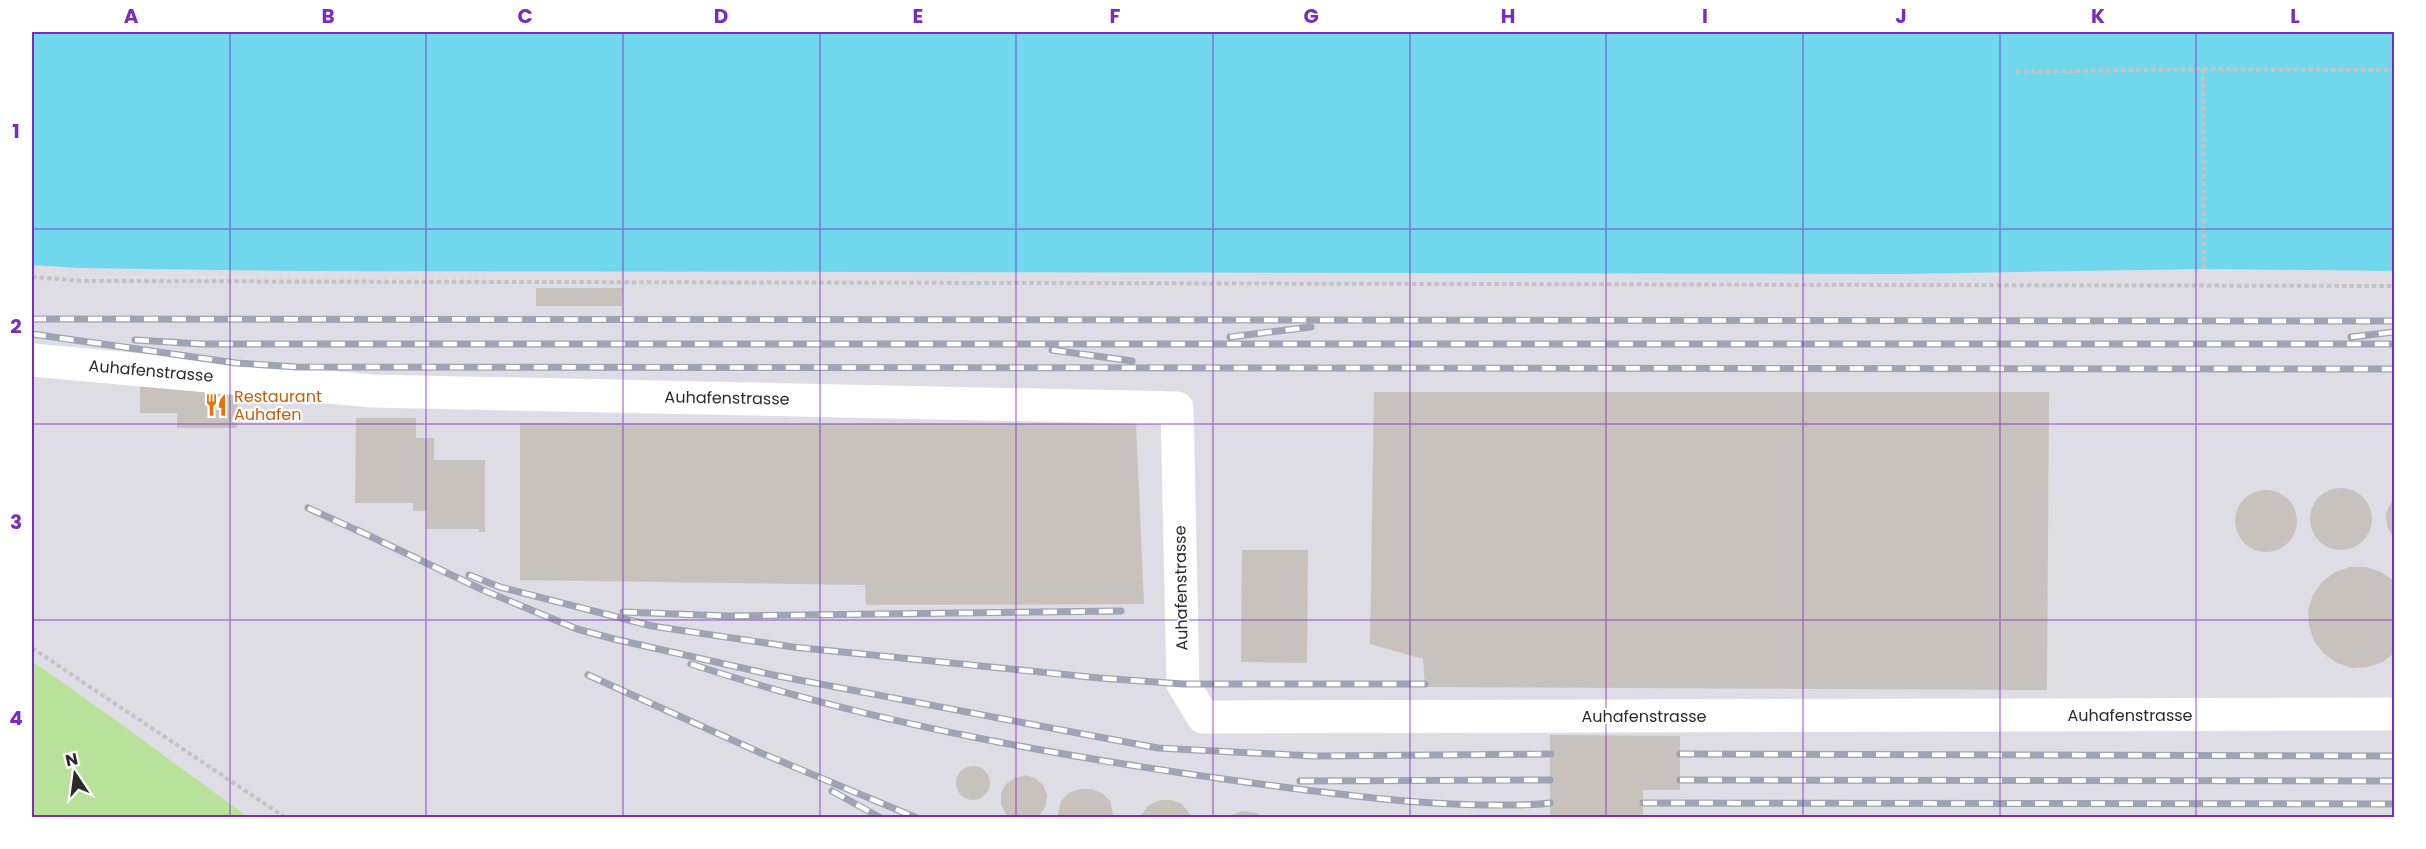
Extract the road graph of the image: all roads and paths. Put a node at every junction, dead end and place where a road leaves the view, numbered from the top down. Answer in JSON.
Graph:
{"nodes":[{"id":1,"x":2203,"y":69,"type":"junction"},
{"id":2,"x":2394,"y":70,"type":"edge"},
{"id":3,"x":2016,"y":72,"type":"dead end"},
{"id":4,"x":2204,"y":269,"type":"dead end"},
{"id":5,"x":32,"y":277,"type":"edge"},
{"id":6,"x":2394,"y":286,"type":"edge"},
{"id":7,"x":32,"y":360,"type":"edge"},
{"id":8,"x":32,"y":648,"type":"edge"},
{"id":9,"x":2394,"y":714,"type":"edge"},
{"id":10,"x":286,"y":818,"type":"edge"}],
"edges":[{"from":1,"to":2,"type":"path"},
{"from":1,"to":3,"type":"path"},
{"from":1,"to":4,"type":"path"},
{"from":5,"to":6,"type":"path"},
{"from":7,"to":9,"type":"street","name":"Auhafenstrasse"},
{"from":8,"to":10,"type":"path"}]}
